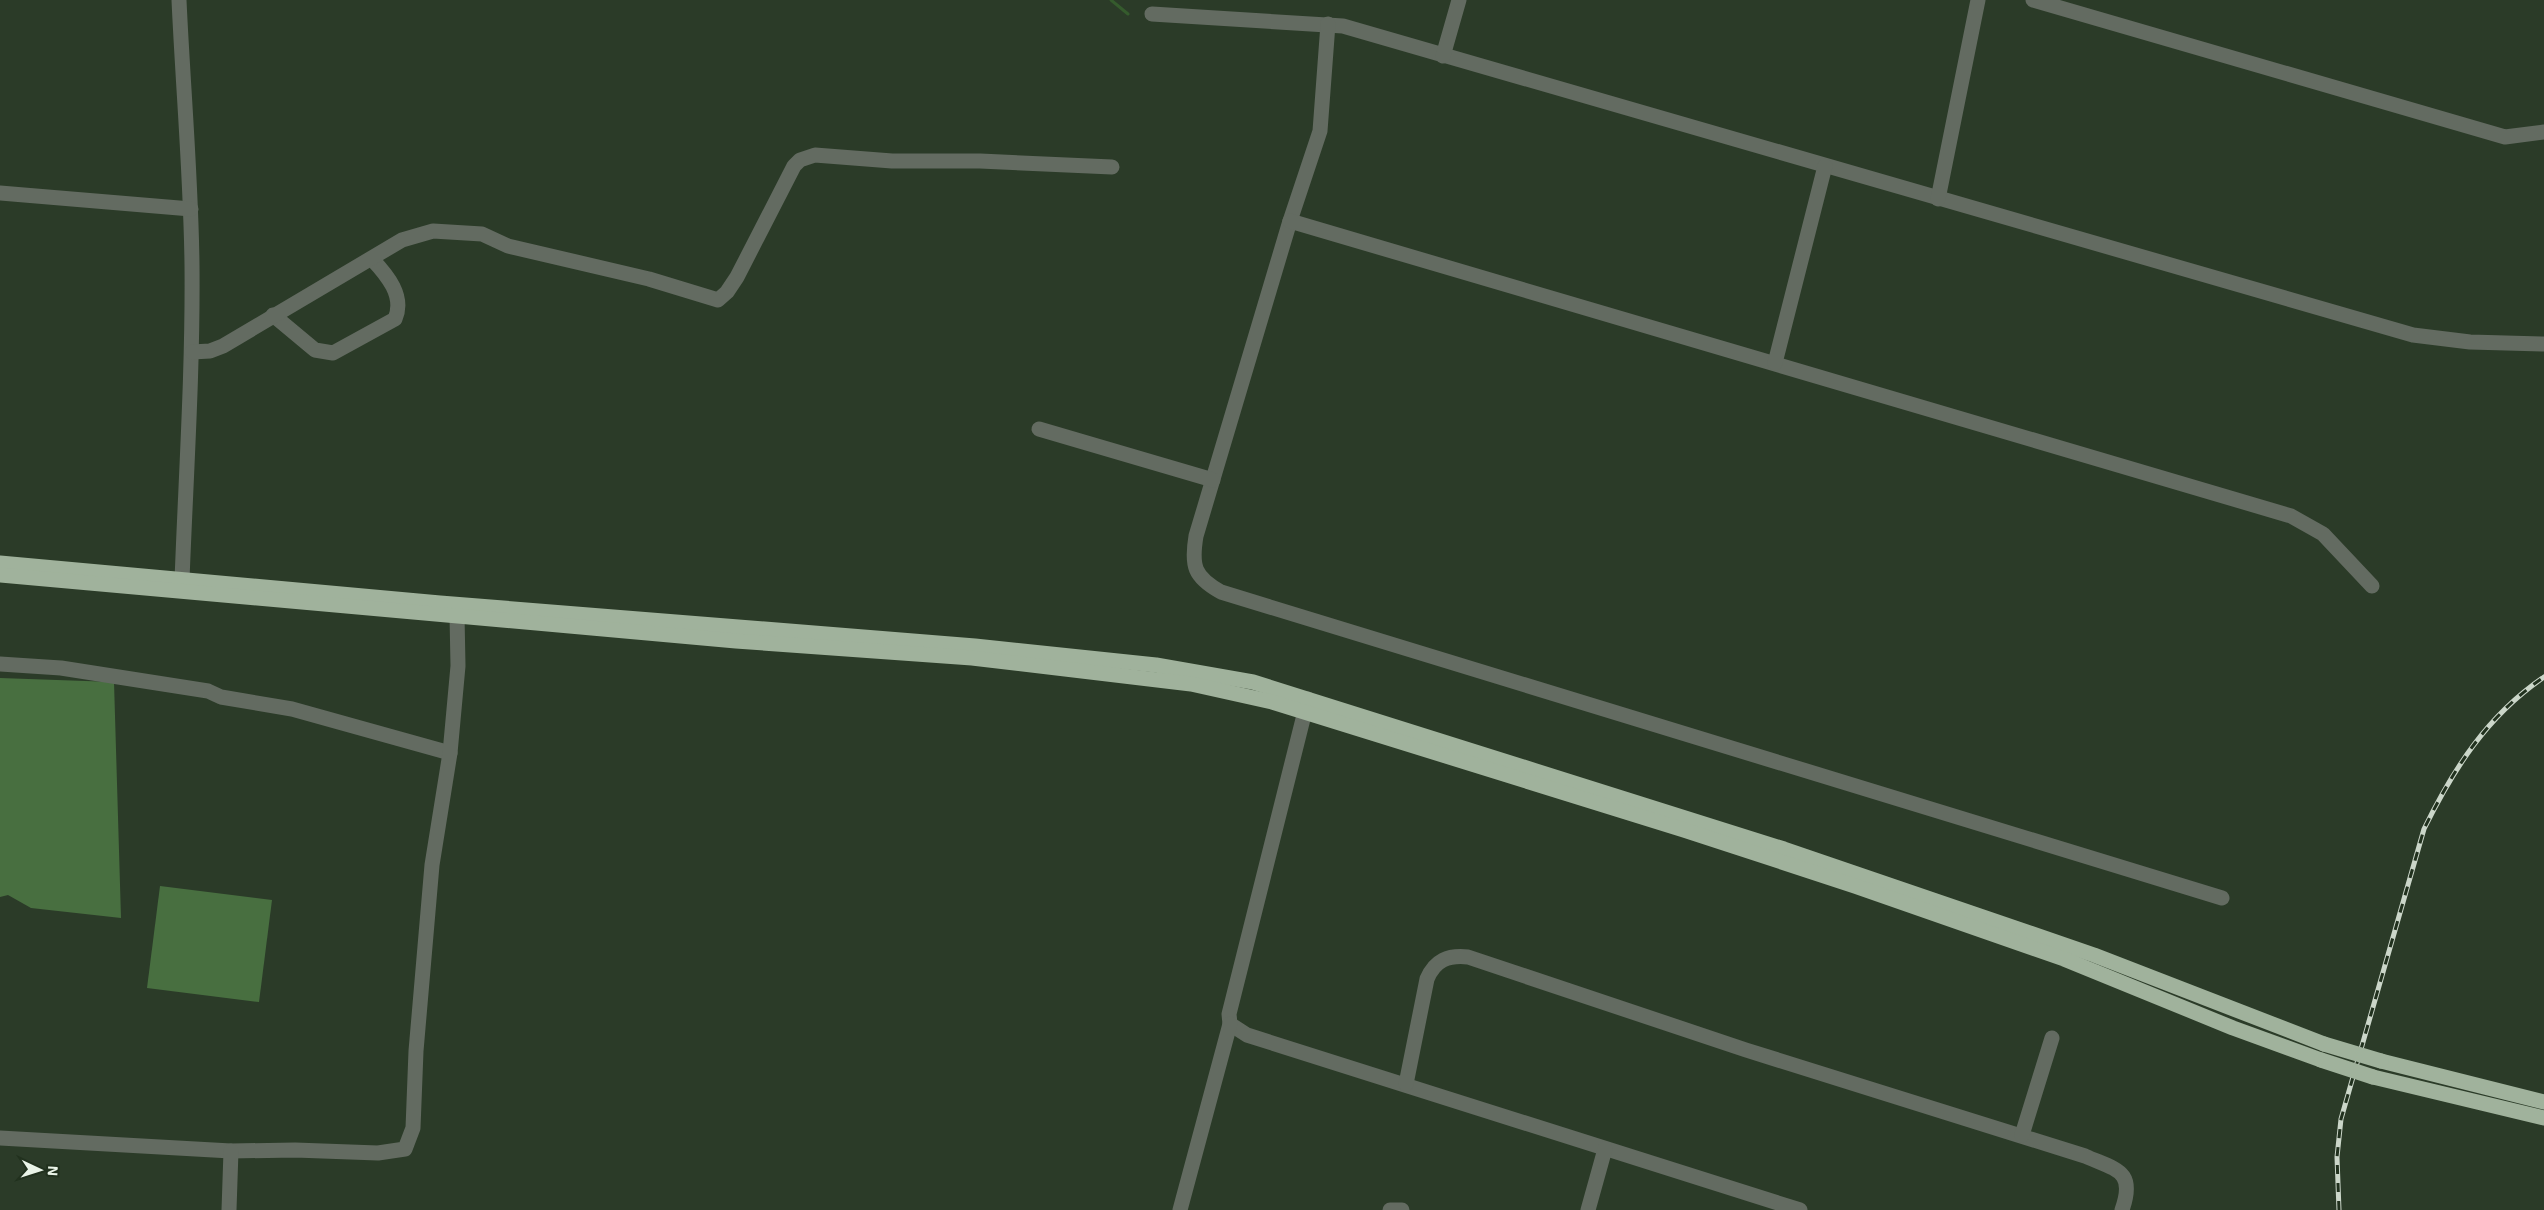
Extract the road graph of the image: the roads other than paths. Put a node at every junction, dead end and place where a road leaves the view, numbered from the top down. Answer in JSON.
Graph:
{"nodes":[{"id":1,"x":179,"y":0,"type":"edge"},
{"id":2,"x":1460,"y":0,"type":"edge"},
{"id":3,"x":1978,"y":0,"type":"edge"},
{"id":4,"x":2033,"y":0,"type":"edge"},
{"id":5,"x":1152,"y":14,"type":"dead end"},
{"id":6,"x":1328,"y":24,"type":"junction"},
{"id":7,"x":1443,"y":56,"type":"junction"},
{"id":8,"x":2544,"y":132,"type":"edge"},
{"id":9,"x":1825,"y":166,"type":"junction"},
{"id":10,"x":1112,"y":167,"type":"dead end"},
{"id":11,"x":0,"y":193,"type":"edge"},
{"id":12,"x":1938,"y":199,"type":"junction"},
{"id":13,"x":191,"y":209,"type":"junction"},
{"id":14,"x":1290,"y":221,"type":"junction"},
{"id":15,"x":372,"y":259,"type":"junction"},
{"id":16,"x":273,"y":315,"type":"junction"},
{"id":17,"x":2544,"y":344,"type":"edge"},
{"id":18,"x":192,"y":352,"type":"junction"},
{"id":19,"x":1775,"y":363,"type":"junction"},
{"id":20,"x":1039,"y":429,"type":"dead end"},
{"id":21,"x":1213,"y":480,"type":"junction"},
{"id":22,"x":0,"y":563,"type":"edge"},
{"id":23,"x":0,"y":575,"type":"edge"},
{"id":24,"x":182,"y":580,"type":"junction"},
{"id":25,"x":2372,"y":586,"type":"dead end"},
{"id":26,"x":457,"y":616,"type":"junction"},
{"id":27,"x":0,"y":664,"type":"edge"},
{"id":28,"x":1307,"y":705,"type":"junction"},
{"id":29,"x":450,"y":753,"type":"junction"},
{"id":30,"x":2222,"y":898,"type":"dead end"},
{"id":31,"x":1230,"y":1024,"type":"junction"},
{"id":32,"x":2052,"y":1038,"type":"dead end"},
{"id":33,"x":1406,"y":1084,"type":"junction"},
{"id":34,"x":2544,"y":1102,"type":"edge"},
{"id":35,"x":2544,"y":1118,"type":"edge"},
{"id":36,"x":2022,"y":1135,"type":"junction"},
{"id":37,"x":0,"y":1138,"type":"edge"},
{"id":38,"x":1605,"y":1149,"type":"junction"},
{"id":39,"x":231,"y":1151,"type":"junction"},
{"id":40,"x":229,"y":1210,"type":"edge"},
{"id":41,"x":1180,"y":1210,"type":"edge"},
{"id":42,"x":1390,"y":1210,"type":"edge"},
{"id":43,"x":1402,"y":1210,"type":"edge"},
{"id":44,"x":1588,"y":1210,"type":"edge"},
{"id":45,"x":1800,"y":1210,"type":"edge"},
{"id":46,"x":2122,"y":1210,"type":"edge"}],
"edges":[{"from":1,"to":13,"type":"street"},
{"from":2,"to":7,"type":"street"},
{"from":3,"to":12,"type":"street"},
{"from":4,"to":8,"type":"street"},
{"from":5,"to":6,"type":"street"},
{"from":6,"to":7,"type":"street"},
{"from":6,"to":14,"type":"street"},
{"from":7,"to":9,"type":"street"},
{"from":9,"to":12,"type":"street"},
{"from":9,"to":19,"type":"street"},
{"from":10,"to":15,"type":"street"},
{"from":11,"to":13,"type":"street"},
{"from":12,"to":17,"type":"street"},
{"from":13,"to":18,"type":"street"},
{"from":14,"to":19,"type":"street"},
{"from":14,"to":21,"type":"street"},
{"from":15,"to":16,"type":"street"},
{"from":15,"to":16,"type":"street"},
{"from":16,"to":18,"type":"street"},
{"from":18,"to":24,"type":"street"},
{"from":19,"to":25,"type":"street"},
{"from":20,"to":21,"type":"street"},
{"from":21,"to":30,"type":"street"},
{"from":22,"to":24,"type":"highway"},
{"from":23,"to":26,"type":"highway"},
{"from":24,"to":28,"type":"highway"},
{"from":26,"to":28,"type":"highway"},
{"from":26,"to":29,"type":"street"},
{"from":27,"to":29,"type":"street"},
{"from":28,"to":31,"type":"street"},
{"from":28,"to":34,"type":"highway","bridge":true},
{"from":28,"to":35,"type":"highway","bridge":true},
{"from":29,"to":39,"type":"street"},
{"from":31,"to":33,"type":"street"},
{"from":31,"to":41,"type":"street"},
{"from":32,"to":36,"type":"street"},
{"from":33,"to":36,"type":"street"},
{"from":33,"to":38,"type":"street"},
{"from":36,"to":46,"type":"street"},
{"from":37,"to":39,"type":"street"},
{"from":38,"to":44,"type":"street"},
{"from":38,"to":45,"type":"street"},
{"from":39,"to":40,"type":"street"},
{"from":42,"to":43,"type":"street"}]}
